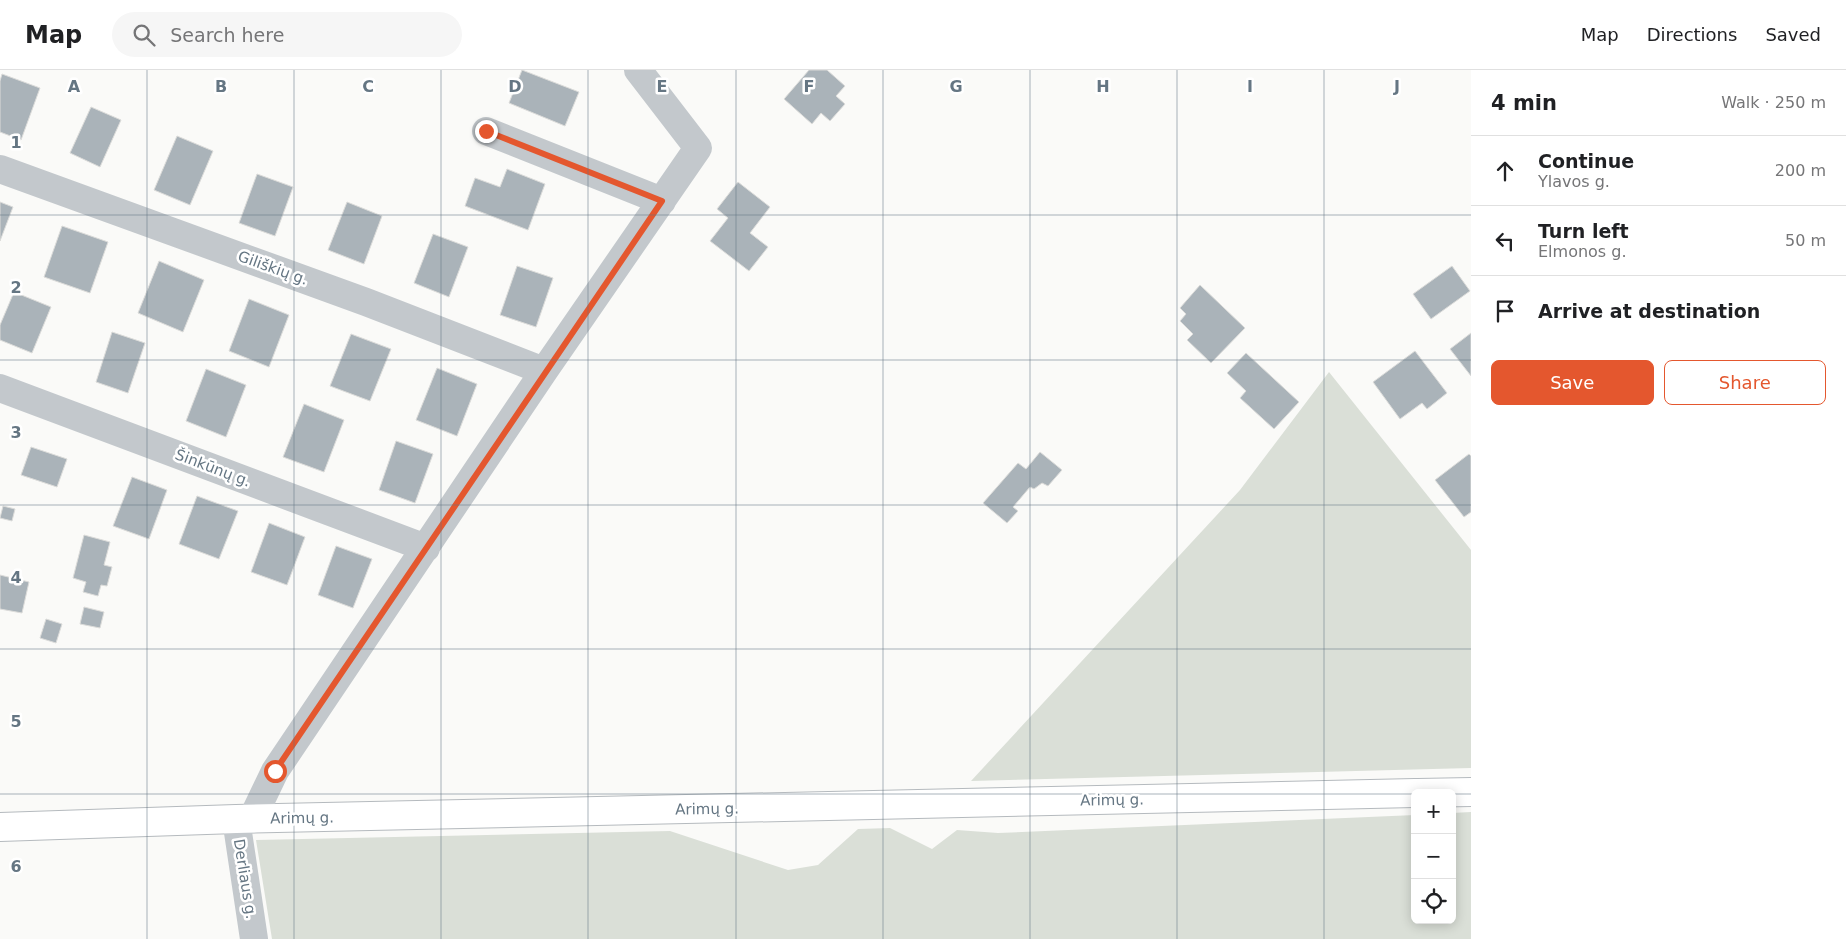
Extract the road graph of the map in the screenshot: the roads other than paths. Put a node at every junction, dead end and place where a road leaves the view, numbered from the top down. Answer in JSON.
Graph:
{"nodes":[{"id":1,"x":638,"y":70,"type":"edge"},
{"id":2,"x":486,"y":131,"type":"dead end"},
{"id":3,"x":0,"y":169,"type":"edge"},
{"id":4,"x":662,"y":201,"type":"junction"},
{"id":5,"x":544,"y":371,"type":"junction"},
{"id":6,"x":0,"y":388,"type":"edge"},
{"id":7,"x":426,"y":548,"type":"junction"},
{"id":8,"x":1456,"y":792,"type":"edge"},
{"id":9,"x":1471,"y":792,"type":"edge"},
{"id":10,"x":1411,"y":793,"type":"edge"},
{"id":11,"x":244,"y":819,"type":"junction"},
{"id":12,"x":0,"y":827,"type":"edge"},
{"id":13,"x":254,"y":939,"type":"edge"}],
"edges":[{"from":1,"to":4,"type":"street"},
{"from":2,"to":4,"type":"street"},
{"from":3,"to":5,"type":"street","name":"Giliškių g."},
{"from":4,"to":5,"type":"street"},
{"from":5,"to":7,"type":"street"},
{"from":6,"to":7,"type":"street","name":"Šinkūnų g."},
{"from":7,"to":11,"type":"street"},
{"from":8,"to":9,"type":"main road","name":"Arimų g."},
{"from":10,"to":11,"type":"main road","name":"Arimų g."},
{"from":11,"to":12,"type":"main road","name":"Arimų g."},
{"from":11,"to":13,"type":"street","name":"Derliaus g."}]}
